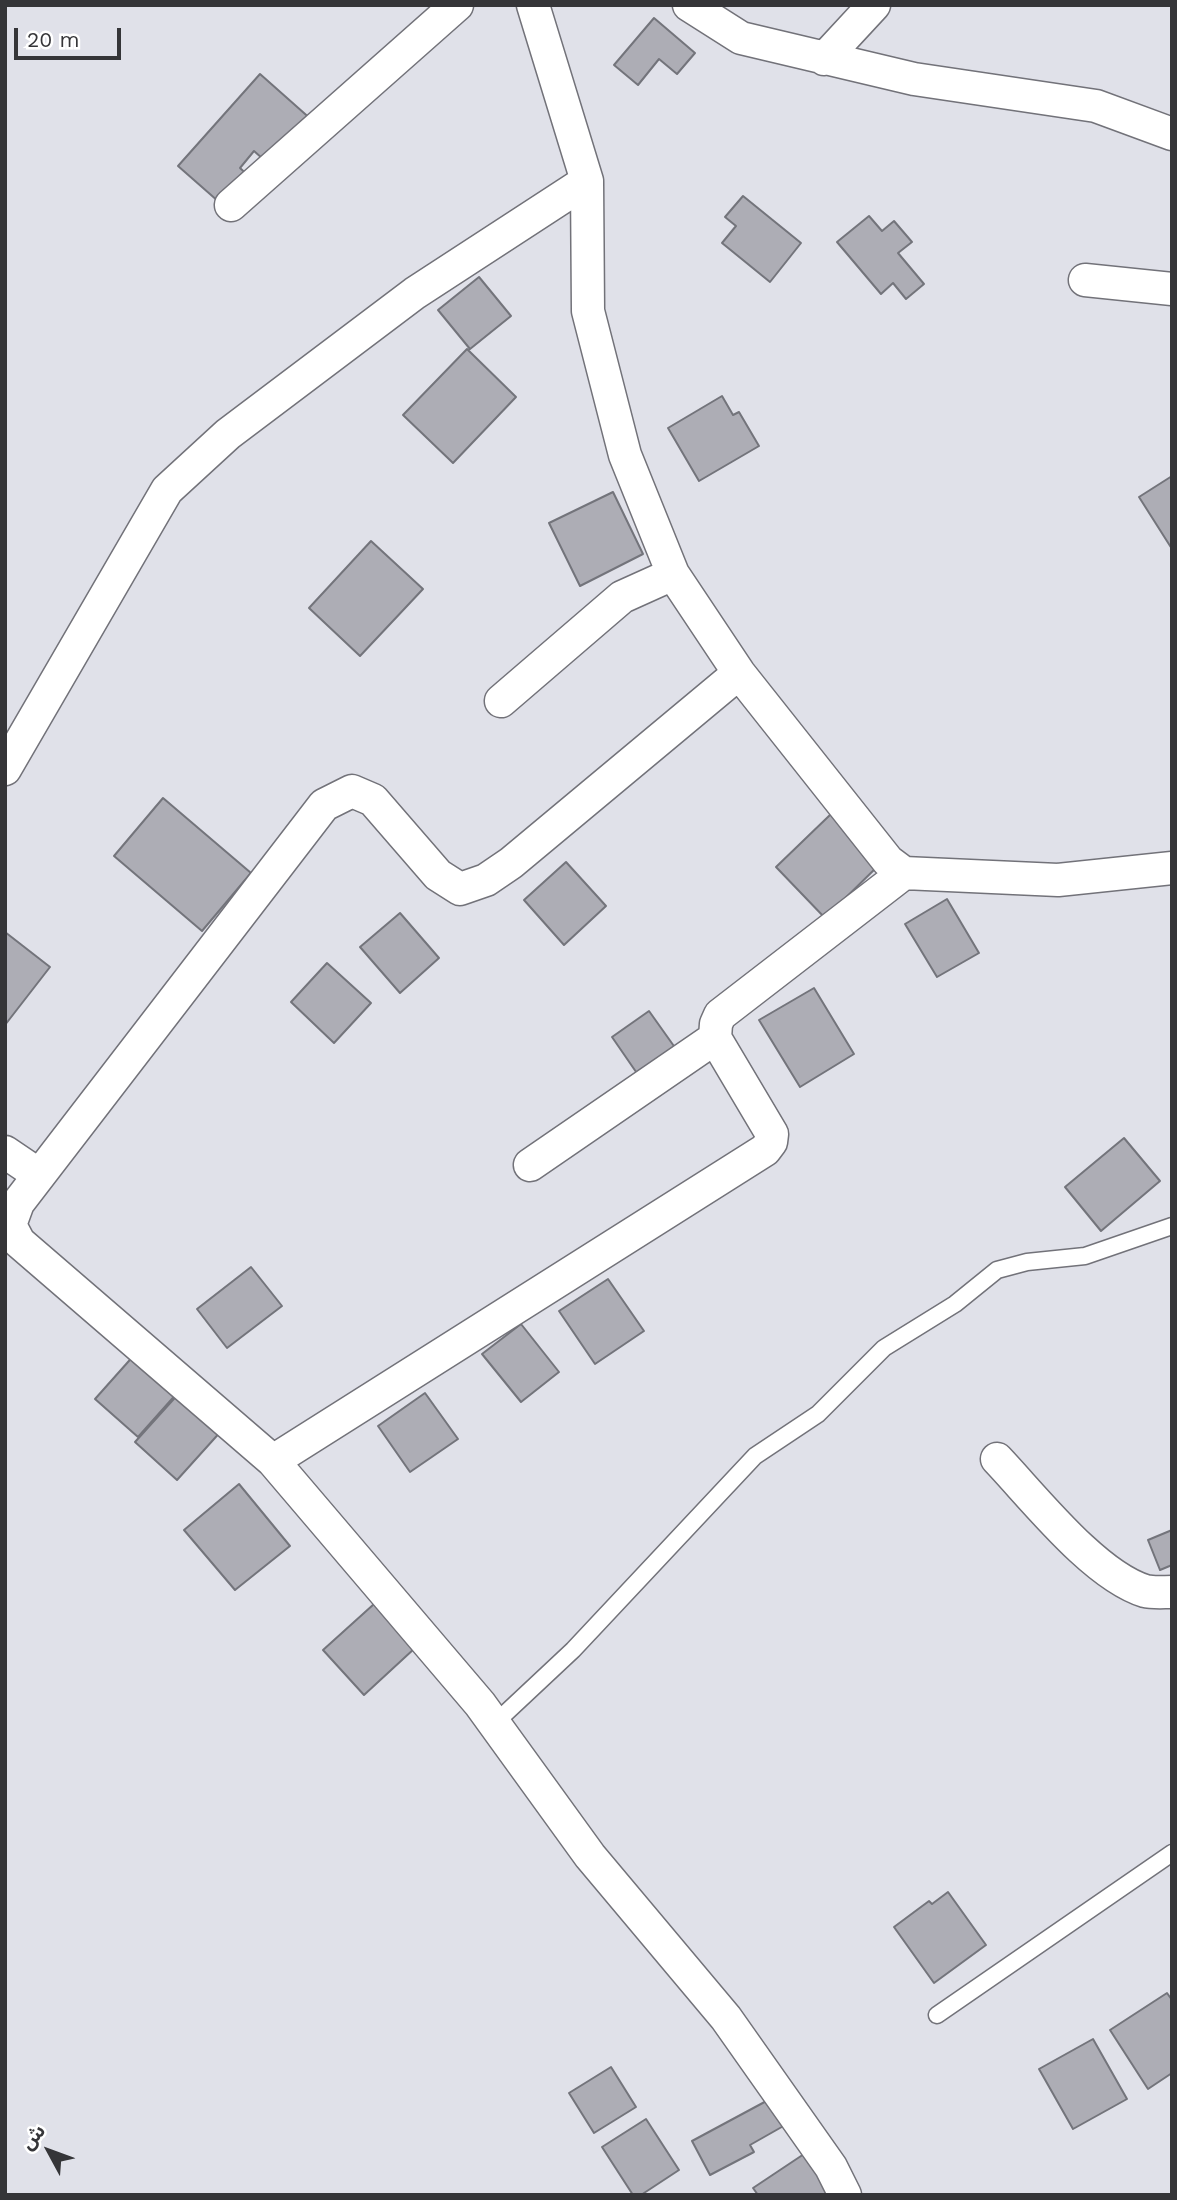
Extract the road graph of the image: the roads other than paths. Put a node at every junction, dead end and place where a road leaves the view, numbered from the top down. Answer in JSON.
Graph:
{"nodes":[{"id":1,"x":457,"y":5,"type":"edge"},
{"id":2,"x":533,"y":5,"type":"edge"},
{"id":3,"x":689,"y":5,"type":"edge"},
{"id":4,"x":874,"y":5,"type":"edge"},
{"id":5,"x":824,"y":59,"type":"junction"},
{"id":6,"x":1172,"y":134,"type":"edge"},
{"id":7,"x":587,"y":181,"type":"junction"},
{"id":8,"x":231,"y":205,"type":"dead end"},
{"id":9,"x":1085,"y":281,"type":"dead end"},
{"id":10,"x":1172,"y":289,"type":"edge"},
{"id":11,"x":673,"y":574,"type":"junction"},
{"id":12,"x":739,"y":673,"type":"junction"},
{"id":13,"x":501,"y":701,"type":"dead end"},
{"id":14,"x":5,"y":769,"type":"edge"},
{"id":15,"x":1172,"y":868,"type":"edge"},
{"id":16,"x":904,"y":873,"type":"junction"},
{"id":17,"x":715,"y":1038,"type":"junction"},
{"id":18,"x":5,"y":1152,"type":"edge"},
{"id":19,"x":530,"y":1165,"type":"dead end"},
{"id":20,"x":39,"y":1175,"type":"junction"},
{"id":21,"x":1172,"y":1226,"type":"edge"},
{"id":22,"x":997,"y":1459,"type":"dead end"},
{"id":23,"x":273,"y":1461,"type":"junction"},
{"id":24,"x":1172,"y":1591,"type":"edge"},
{"id":25,"x":494,"y":1724,"type":"junction"},
{"id":26,"x":1172,"y":1853,"type":"edge"},
{"id":27,"x":937,"y":2015,"type":"dead end"},
{"id":28,"x":845,"y":2195,"type":"edge"}],
"edges":[{"from":1,"to":8,"type":"street"},
{"from":2,"to":7,"type":"street"},
{"from":3,"to":5,"type":"street"},
{"from":4,"to":5,"type":"street"},
{"from":5,"to":6,"type":"street"},
{"from":7,"to":11,"type":"street"},
{"from":7,"to":14,"type":"street"},
{"from":9,"to":10,"type":"street"},
{"from":11,"to":12,"type":"street"},
{"from":11,"to":13,"type":"street"},
{"from":12,"to":16,"type":"street"},
{"from":12,"to":20,"type":"street"},
{"from":15,"to":16,"type":"street"},
{"from":16,"to":17,"type":"street"},
{"from":17,"to":19,"type":"street"},
{"from":17,"to":23,"type":"street"},
{"from":18,"to":20,"type":"street"},
{"from":20,"to":23,"type":"street"},
{"from":21,"to":25,"type":"lane"},
{"from":22,"to":24,"type":"street"},
{"from":23,"to":25,"type":"street"},
{"from":25,"to":28,"type":"street"},
{"from":26,"to":27,"type":"lane"}]}
